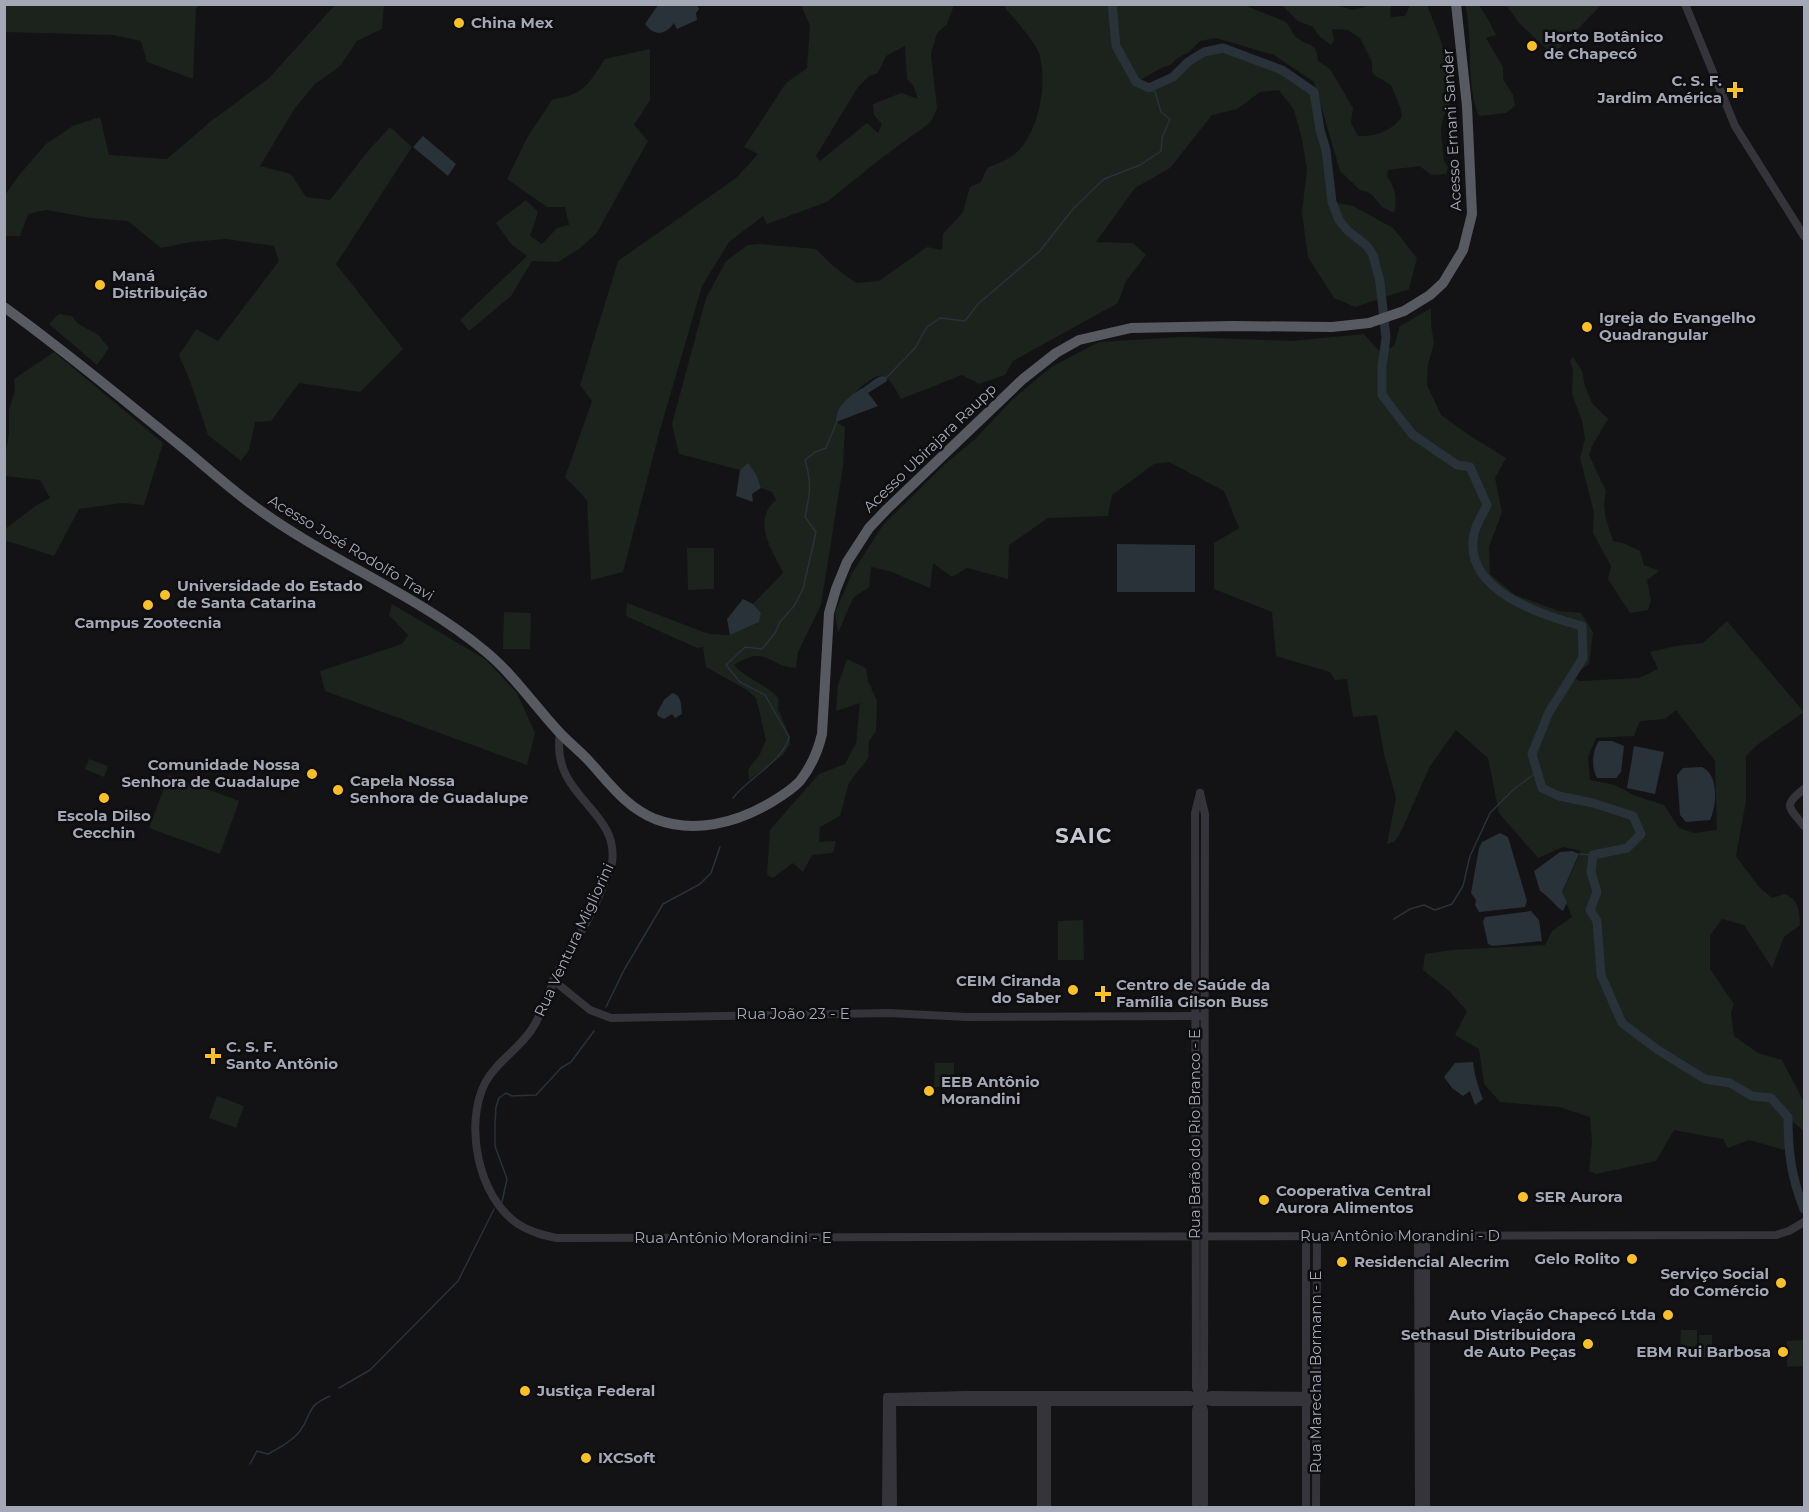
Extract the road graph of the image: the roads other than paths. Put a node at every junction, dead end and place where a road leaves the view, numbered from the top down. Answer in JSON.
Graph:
{"nodes":[{"id":1,"x":1456,"y":4,"type":"edge"},
{"id":2,"x":1685,"y":4,"type":"edge"},
{"id":3,"x":1804,"y":236,"type":"edge"},
{"id":4,"x":4,"y":307,"type":"edge"},
{"id":5,"x":1332,"y":327,"type":"joint"},
{"id":6,"x":560,"y":734,"type":"junction"},
{"id":7,"x":1804,"y":789,"type":"edge"},
{"id":8,"x":1804,"y":826,"type":"edge"},
{"id":9,"x":553,"y":980,"type":"junction"},
{"id":10,"x":1195,"y":1015,"type":"junction"},
{"id":11,"x":1205,"y":1016,"type":"junction"},
{"id":12,"x":1195,"y":1080,"type":"junction"},
{"id":13,"x":1205,"y":1081,"type":"junction"},
{"id":14,"x":475,"y":1143,"type":"joint"},
{"id":15,"x":1196,"y":1183,"type":"junction"},
{"id":16,"x":1205,"y":1184,"type":"junction"},
{"id":17,"x":1804,"y":1222,"type":"edge"},
{"id":18,"x":1196,"y":1236,"type":"junction"},
{"id":19,"x":1205,"y":1236,"type":"junction"},
{"id":20,"x":1306,"y":1236,"type":"junction"},
{"id":21,"x":1317,"y":1236,"type":"junction"},
{"id":22,"x":1422,"y":1236,"type":"junction"},
{"id":23,"x":1045,"y":1237,"type":"joint"},
{"id":24,"x":1200,"y":1313,"type":"junction"},
{"id":25,"x":1306,"y":1327,"type":"junction"},
{"id":26,"x":1317,"y":1327,"type":"junction"},
{"id":27,"x":1044,"y":1399,"type":"junction"},
{"id":28,"x":1200,"y":1399,"type":"junction"},
{"id":29,"x":1306,"y":1399,"type":"junction"},
{"id":30,"x":1316,"y":1399,"type":"junction"},
{"id":31,"x":1044,"y":1454,"type":"junction"},
{"id":32,"x":890,"y":1506,"type":"edge"},
{"id":33,"x":1200,"y":1506,"type":"edge"},
{"id":34,"x":1041,"y":1508,"type":"edge"},
{"id":35,"x":1047,"y":1508,"type":"edge"},
{"id":36,"x":1306,"y":1508,"type":"edge"},
{"id":37,"x":1316,"y":1508,"type":"edge"},
{"id":38,"x":1419,"y":1508,"type":"edge"},
{"id":39,"x":1426,"y":1508,"type":"edge"}],
"edges":[{"from":1,"to":5,"type":"highway","name":"Acesso Ernani Sander"},
{"from":2,"to":3,"type":"street"},
{"from":4,"to":6,"type":"highway","name":"Acesso José Rodolfo Travi"},
{"from":5,"to":6,"type":"highway","name":"Acesso Ubirajara Raupp"},
{"from":6,"to":9,"type":"street","name":"Rua Ventura Migliorini"},
{"from":7,"to":8,"type":"street"},
{"from":9,"to":10,"type":"street","name":"Rua João 23 - E"},
{"from":9,"to":14,"type":"street","name":"Rua Ventura Migliorini"},
{"from":10,"to":11,"type":"street","name":"Rua João 23 - E"},
{"from":10,"to":11,"type":"street","name":"Rua Barão do Rio Branco - E"},
{"from":10,"to":12,"type":"street","name":"Rua Barão do Rio Branco - E"},
{"from":11,"to":13,"type":"street","name":"Rua Barão do Rio Branco - E"},
{"from":12,"to":13,"type":"street"},
{"from":12,"to":15,"type":"street","name":"Rua Barão do Rio Branco - E"},
{"from":13,"to":16,"type":"street","name":"Rua Barão do Rio Branco - E"},
{"from":14,"to":23,"type":"street","name":"Rua Antônio Morandini - E"},
{"from":15,"to":16,"type":"street"},
{"from":15,"to":18,"type":"street","name":"Rua Barão do Rio Branco - E"},
{"from":16,"to":19,"type":"street","name":"Rua Barão do Rio Branco - E"},
{"from":17,"to":22,"type":"street","name":"Rua Antônio Morandini - D"},
{"from":18,"to":19,"type":"street","name":"Rua Antônio Morandini - D"},
{"from":18,"to":23,"type":"street","name":"Rua Antônio Morandini - D"},
{"from":18,"to":24,"type":"street","name":"Rua Barão do Rio Branco - E"},
{"from":19,"to":20,"type":"street","name":"Rua Antônio Morandini - D"},
{"from":19,"to":24,"type":"street","name":"Rua Barão do Rio Branco - E"},
{"from":20,"to":21,"type":"street","name":"Rua Antônio Morandini - D"},
{"from":20,"to":25,"type":"street","name":"Rua Marechal Bormann - E"},
{"from":21,"to":22,"type":"street","name":"Rua Antônio Morandini - D"},
{"from":21,"to":26,"type":"street","name":"Rua Marechal Bormann - E"},
{"from":22,"to":38,"type":"street"},
{"from":22,"to":39,"type":"street"},
{"from":24,"to":28,"type":"street","name":"Rua Barão do Rio Branco - E"},
{"from":25,"to":26,"type":"street"},
{"from":25,"to":29,"type":"street","name":"Rua Marechal Bormann - E"},
{"from":26,"to":30,"type":"street","name":"Rua Marechal Bormann - E"},
{"from":27,"to":28,"type":"street"},
{"from":27,"to":31,"type":"street"},
{"from":27,"to":32,"type":"street"},
{"from":28,"to":29,"type":"street"},
{"from":28,"to":33,"type":"street","name":"Rua Barão do Rio Branco - E"},
{"from":29,"to":30,"type":"street"},
{"from":29,"to":36,"type":"street","name":"Rua Marechal Bormann - E"},
{"from":30,"to":37,"type":"street","name":"Rua Marechal Bormann - E"},
{"from":31,"to":34,"type":"street"},
{"from":31,"to":35,"type":"street"}]}
